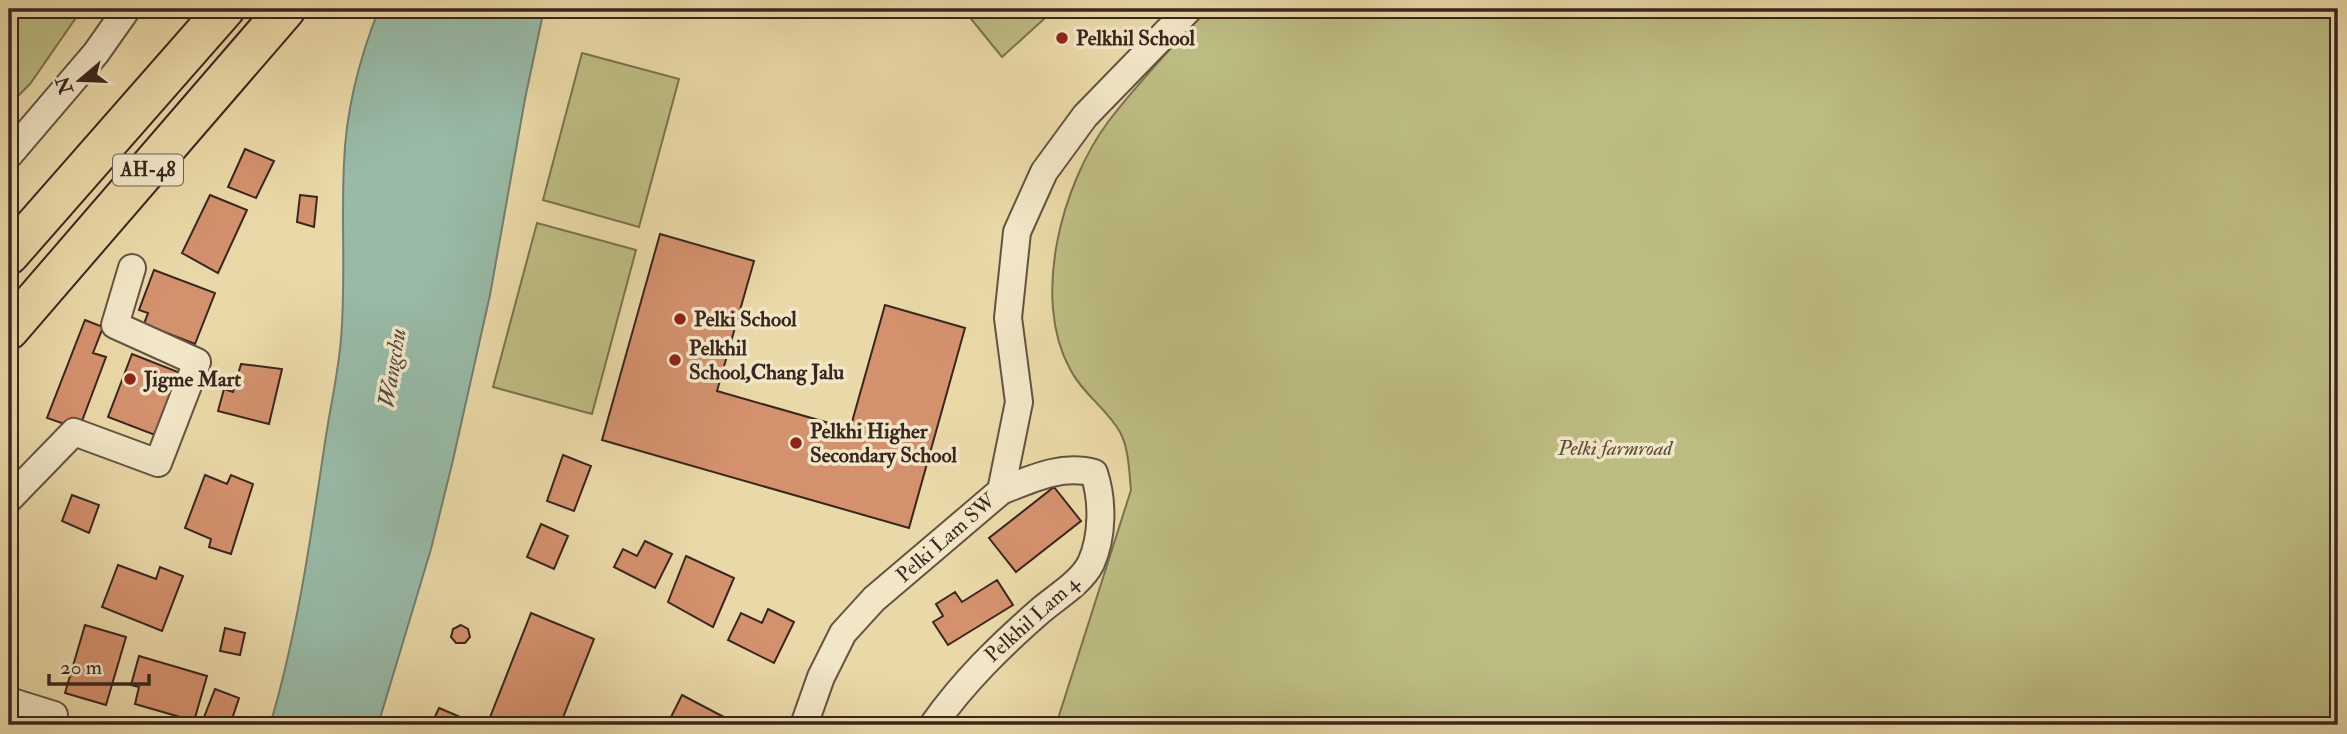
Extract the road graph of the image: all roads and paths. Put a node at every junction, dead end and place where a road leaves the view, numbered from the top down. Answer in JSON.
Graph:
{"nodes":[{"id":1,"x":127,"y":9,"type":"edge"},
{"id":2,"x":225,"y":9,"type":"edge"},
{"id":3,"x":286,"y":9,"type":"edge"},
{"id":4,"x":1189,"y":9,"type":"edge"},
{"id":5,"x":9,"y":155,"type":"edge"},
{"id":6,"x":9,"y":255,"type":"edge"},
{"id":7,"x":132,"y":268,"type":"dead end"},
{"id":8,"x":9,"y":330,"type":"edge"},
{"id":9,"x":1001,"y":491,"type":"junction"},
{"id":10,"x":9,"y":499,"type":"edge"},
{"id":11,"x":9,"y":701,"type":"edge"},
{"id":12,"x":54,"y":715,"type":"dead end"},
{"id":13,"x":804,"y":725,"type":"edge"},
{"id":14,"x":933,"y":725,"type":"edge"}],
"edges":[{"from":1,"to":5,"type":"street"},
{"from":2,"to":6,"type":"highway","number":"AH-48"},
{"from":3,"to":8,"type":"highway","number":"AH-48"},
{"from":4,"to":9,"type":"street","name":"Pelki Lam SW"},
{"from":7,"to":10,"type":"street"},
{"from":9,"to":13,"type":"street","name":"Pelki Lam SW"},
{"from":9,"to":14,"type":"street","name":"Pelkhil Lam 4"},
{"from":11,"to":12,"type":"street"}]}
